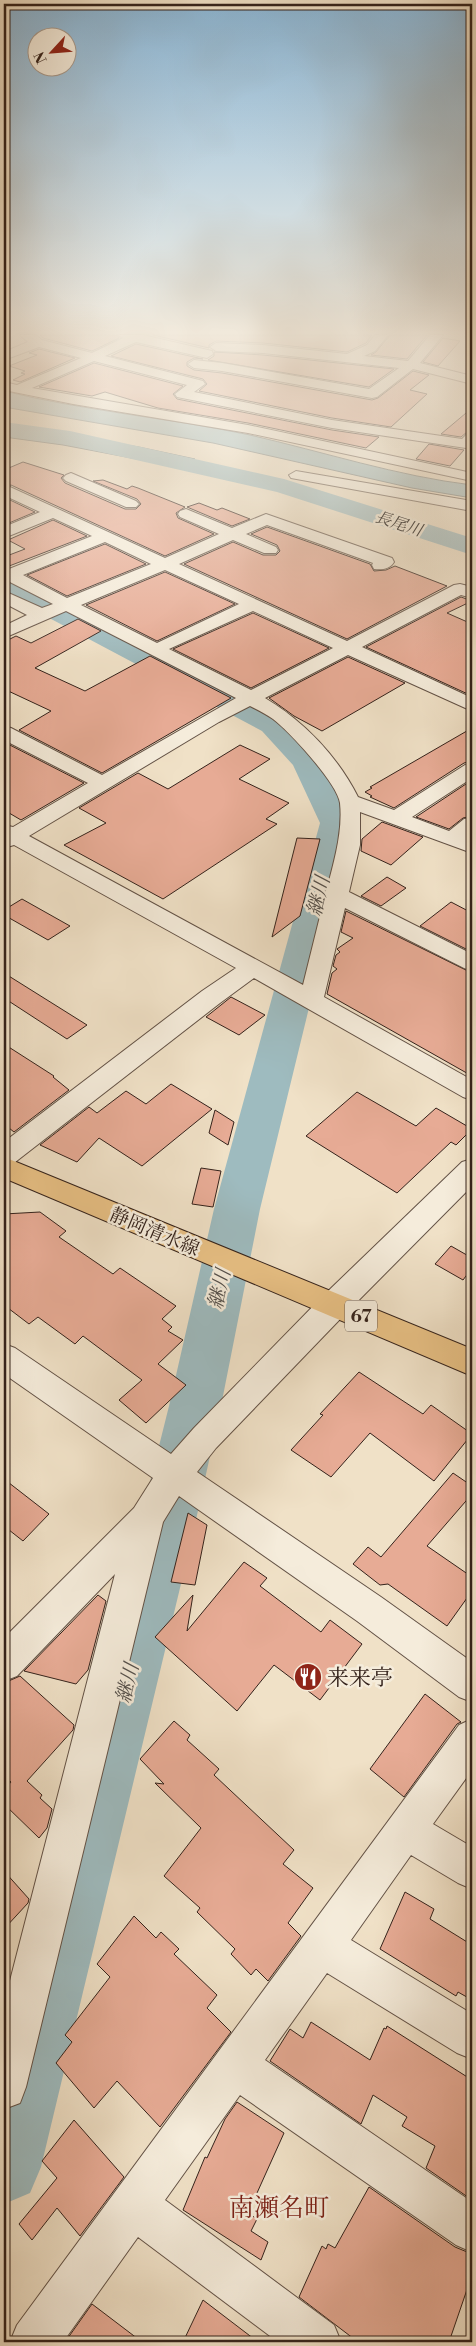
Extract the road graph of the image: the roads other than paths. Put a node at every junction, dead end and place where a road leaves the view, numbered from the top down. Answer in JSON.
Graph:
{"nodes":[{"id":1,"x":320,"y":444,"type":"edge"},
{"id":2,"x":296,"y":475,"type":"dead end"},
{"id":3,"x":472,"y":477,"type":"edge"},
{"id":4,"x":72,"y":483,"type":"dead end"},
{"id":5,"x":4,"y":495,"type":"edge"},
{"id":6,"x":48,"y":495,"type":"dead end"},
{"id":7,"x":31,"y":502,"type":"junction"},
{"id":8,"x":131,"y":504,"type":"dead end"},
{"id":9,"x":472,"y":506,"type":"edge"},
{"id":10,"x":54,"y":512,"type":"junction"},
{"id":11,"x":186,"y":514,"type":"dead end"},
{"id":12,"x":4,"y":533,"type":"edge"},
{"id":13,"x":232,"y":534,"type":"junction"},
{"id":14,"x":107,"y":536,"type":"junction"},
{"id":15,"x":270,"y":550,"type":"dead end"},
{"id":16,"x":165,"y":564,"type":"junction"},
{"id":17,"x":380,"y":565,"type":"dead end"},
{"id":18,"x":472,"y":594,"type":"edge"},
{"id":19,"x":4,"y":596,"type":"edge"},
{"id":20,"x":65,"y":605,"type":"junction"},
{"id":21,"x":252,"y":605,"type":"junction"},
{"id":22,"x":42,"y":615,"type":"junction"},
{"id":23,"x":8,"y":627,"type":"edge"},
{"id":24,"x":165,"y":645,"type":"dead end"},
{"id":25,"x":346,"y":648,"type":"junction"},
{"id":26,"x":251,"y":698,"type":"junction"},
{"id":27,"x":472,"y":705,"type":"edge"},
{"id":28,"x":4,"y":732,"type":"edge"},
{"id":29,"x":472,"y":769,"type":"edge"},
{"id":30,"x":103,"y":783,"type":"junction"},
{"id":31,"x":350,"y":801,"type":"junction"},
{"id":32,"x":396,"y":818,"type":"junction"},
{"id":33,"x":472,"y":824,"type":"edge"},
{"id":34,"x":7,"y":836,"type":"edge"},
{"id":35,"x":451,"y":839,"type":"junction"},
{"id":36,"x":472,"y":847,"type":"edge"},
{"id":37,"x":335,"y":894,"type":"junction"},
{"id":38,"x":472,"y":963,"type":"edge"},
{"id":39,"x":253,"y":968,"type":"junction"},
{"id":40,"x":311,"y":1000,"type":"junction"},
{"id":41,"x":472,"y":1090,"type":"edge"},
{"id":42,"x":4,"y":1156,"type":"edge"},
{"id":43,"x":4,"y":1166,"type":"edge"},
{"id":44,"x":472,"y":1169,"type":"edge"},
{"id":45,"x":335,"y":1304,"type":"junction"},
{"id":46,"x":4,"y":1357,"type":"edge"},
{"id":47,"x":472,"y":1363,"type":"edge"},
{"id":48,"x":174,"y":1475,"type":"junction"},
{"id":49,"x":146,"y":1519,"type":"junction"},
{"id":50,"x":4,"y":1663,"type":"edge"},
{"id":51,"x":472,"y":1684,"type":"edge"},
{"id":52,"x":472,"y":1738,"type":"edge"},
{"id":53,"x":406,"y":1830,"type":"junction"},
{"id":54,"x":472,"y":1869,"type":"edge"},
{"id":55,"x":322,"y":1946,"type":"junction"},
{"id":56,"x":472,"y":2038,"type":"edge"},
{"id":57,"x":235,"y":2065,"type":"junction"},
{"id":58,"x":4,"y":2087,"type":"edge"},
{"id":59,"x":134,"y":2205,"type":"junction"},
{"id":60,"x":472,"y":2228,"type":"edge"},
{"id":61,"x":34,"y":2342,"type":"edge"},
{"id":62,"x":317,"y":2342,"type":"edge"}],
"edges":[{"from":1,"to":3,"type":"street"},
{"from":2,"to":9,"type":"street"},
{"from":4,"to":8,"type":"street"},
{"from":5,"to":7,"type":"street"},
{"from":6,"to":7,"type":"street"},
{"from":7,"to":10,"type":"street"},
{"from":10,"to":12,"type":"street"},
{"from":10,"to":14,"type":"street"},
{"from":11,"to":13,"type":"street"},
{"from":13,"to":15,"type":"street"},
{"from":13,"to":16,"type":"street"},
{"from":13,"to":17,"type":"street"},
{"from":14,"to":16,"type":"street"},
{"from":14,"to":20,"type":"street"},
{"from":16,"to":20,"type":"street"},
{"from":16,"to":21,"type":"street"},
{"from":18,"to":25,"type":"street"},
{"from":19,"to":22,"type":"street"},
{"from":20,"to":22,"type":"street"},
{"from":20,"to":26,"type":"street"},
{"from":21,"to":24,"type":"street"},
{"from":21,"to":25,"type":"street"},
{"from":22,"to":23,"type":"street"},
{"from":25,"to":26,"type":"street"},
{"from":25,"to":27,"type":"street"},
{"from":26,"to":30,"type":"street"},
{"from":26,"to":31,"type":"street"},
{"from":28,"to":30,"type":"street"},
{"from":29,"to":32,"type":"street"},
{"from":30,"to":34,"type":"street"},
{"from":31,"to":32,"type":"street"},
{"from":31,"to":37,"type":"street"},
{"from":32,"to":35,"type":"street"},
{"from":33,"to":35,"type":"street"},
{"from":34,"to":39,"type":"street"},
{"from":35,"to":36,"type":"street"},
{"from":37,"to":38,"type":"street"},
{"from":37,"to":40,"type":"street"},
{"from":39,"to":40,"type":"street"},
{"from":39,"to":42,"type":"street"},
{"from":40,"to":41,"type":"street"},
{"from":43,"to":45,"type":"main road","name":"静岡清水線","number":"67"},
{"from":44,"to":45,"type":"street"},
{"from":45,"to":47,"type":"main road","name":"静岡清水線","number":"67"},
{"from":45,"to":48,"type":"street"},
{"from":46,"to":48,"type":"street"},
{"from":48,"to":49,"type":"street"},
{"from":48,"to":51,"type":"street"},
{"from":49,"to":50,"type":"street"},
{"from":49,"to":58,"type":"street"},
{"from":52,"to":53,"type":"street"},
{"from":53,"to":54,"type":"street"},
{"from":53,"to":55,"type":"street"},
{"from":55,"to":56,"type":"street"},
{"from":55,"to":57,"type":"street"},
{"from":57,"to":59,"type":"street"},
{"from":57,"to":60,"type":"street"},
{"from":59,"to":61,"type":"street"},
{"from":59,"to":62,"type":"street"}]}
